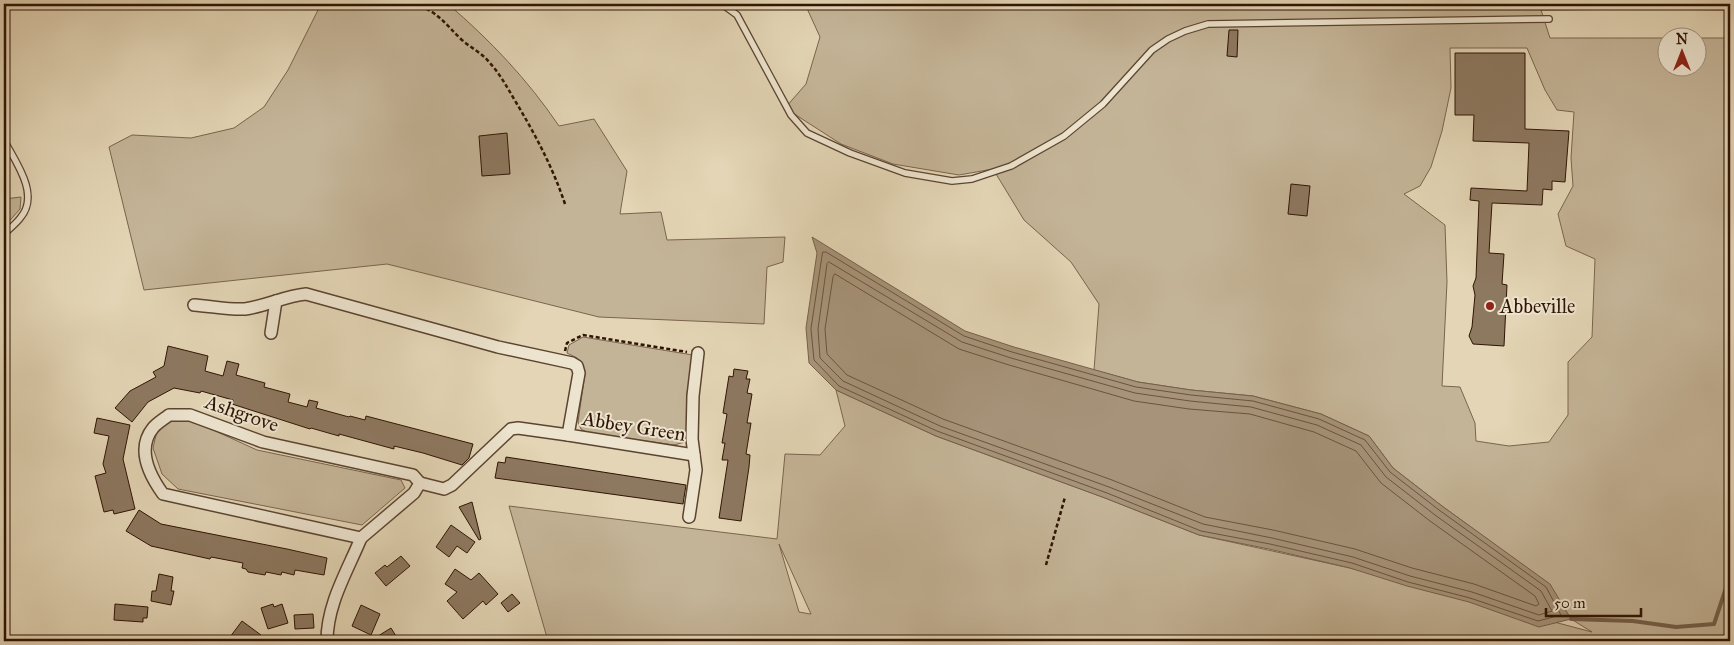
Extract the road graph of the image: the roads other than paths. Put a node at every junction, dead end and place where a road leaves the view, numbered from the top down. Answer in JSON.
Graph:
{"nodes":[{"id":1,"x":722,"y":4,"type":"edge"},
{"id":2,"x":1549,"y":18,"type":"dead end"},
{"id":3,"x":4,"y":140,"type":"edge"},
{"id":4,"x":4,"y":234,"type":"edge"},
{"id":5,"x":276,"y":301,"type":"junction"},
{"id":6,"x":194,"y":305,"type":"dead end"},
{"id":7,"x":271,"y":333,"type":"dead end"},
{"id":8,"x":698,"y":353,"type":"road end"},
{"id":9,"x":568,"y":435,"type":"junction"},
{"id":10,"x":694,"y":455,"type":"junction"},
{"id":11,"x":420,"y":483,"type":"junction"},
{"id":12,"x":689,"y":517,"type":"dead end"},
{"id":13,"x":361,"y":538,"type":"junction"},
{"id":14,"x":327,"y":641,"type":"edge"}],
"edges":[{"from":1,"to":2,"type":"lane"},
{"from":3,"to":4,"type":"lane"},
{"from":5,"to":6,"type":"street"},
{"from":5,"to":7,"type":"street"},
{"from":5,"to":9,"type":"street","name":"Abbey Green"},
{"from":8,"to":10,"type":"street","name":"Abbey Green"},
{"from":9,"to":10,"type":"street","name":"Abbey Green"},
{"from":9,"to":11,"type":"street","name":"Abbey Green"},
{"from":10,"to":12,"type":"street","name":"Abbey Green"},
{"from":11,"to":13,"type":"street"},
{"from":11,"to":13,"type":"street","name":"Ashgrove"},
{"from":13,"to":14,"type":"street"}]}
